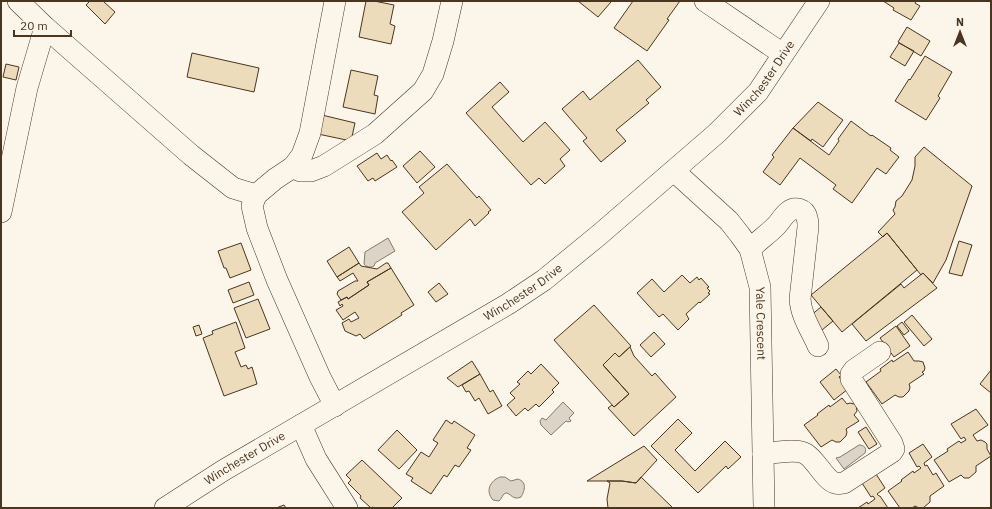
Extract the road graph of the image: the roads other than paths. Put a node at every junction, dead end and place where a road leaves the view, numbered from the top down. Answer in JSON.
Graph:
{"nodes":[{"id":1,"x":18,"y":1,"type":"edge"},
{"id":2,"x":335,"y":1,"type":"edge"},
{"id":3,"x":452,"y":1,"type":"edge"},
{"id":4,"x":705,"y":1,"type":"edge"},
{"id":5,"x":819,"y":1,"type":"edge"},
{"id":6,"x":45,"y":27,"type":"junction"},
{"id":7,"x":783,"y":54,"type":"junction"},
{"id":8,"x":9,"y":135,"type":"edge"},
{"id":9,"x":292,"y":167,"type":"junction"},
{"id":10,"x":674,"y":171,"type":"junction"},
{"id":11,"x":256,"y":195,"type":"junction"},
{"id":12,"x":1,"y":212,"type":"edge"},
{"id":13,"x":750,"y":249,"type":"junction"},
{"id":14,"x":818,"y":346,"type":"dead end"},
{"id":15,"x":880,"y":352,"type":"dead end"},
{"id":16,"x":334,"y":406,"type":"junction"},
{"id":17,"x":300,"y":425,"type":"junction"},
{"id":18,"x":763,"y":454,"type":"junction"},
{"id":19,"x":165,"y":508,"type":"edge"},
{"id":20,"x":347,"y":508,"type":"edge"},
{"id":21,"x":764,"y":508,"type":"edge"}],
"edges":[{"from":1,"to":6,"type":"street"},
{"from":2,"to":9,"type":"street"},
{"from":3,"to":9,"type":"street"},
{"from":4,"to":7,"type":"street"},
{"from":5,"to":7,"type":"street","name":"Winchester Drive"},
{"from":6,"to":8,"type":"street"},
{"from":6,"to":11,"type":"street"},
{"from":7,"to":10,"type":"street","name":"Winchester Drive"},
{"from":8,"to":12,"type":"street"},
{"from":9,"to":11,"type":"street"},
{"from":10,"to":13,"type":"street","name":"Yale Crescent"},
{"from":10,"to":16,"type":"street","name":"Winchester Drive"},
{"from":11,"to":16,"type":"street"},
{"from":13,"to":14,"type":"street"},
{"from":13,"to":18,"type":"street","name":"Yale Crescent"},
{"from":15,"to":18,"type":"street"},
{"from":16,"to":17,"type":"street","name":"Winchester Drive"},
{"from":17,"to":19,"type":"street","name":"Winchester Drive"},
{"from":17,"to":20,"type":"street"},
{"from":18,"to":21,"type":"street","name":"Yale Crescent"}]}
